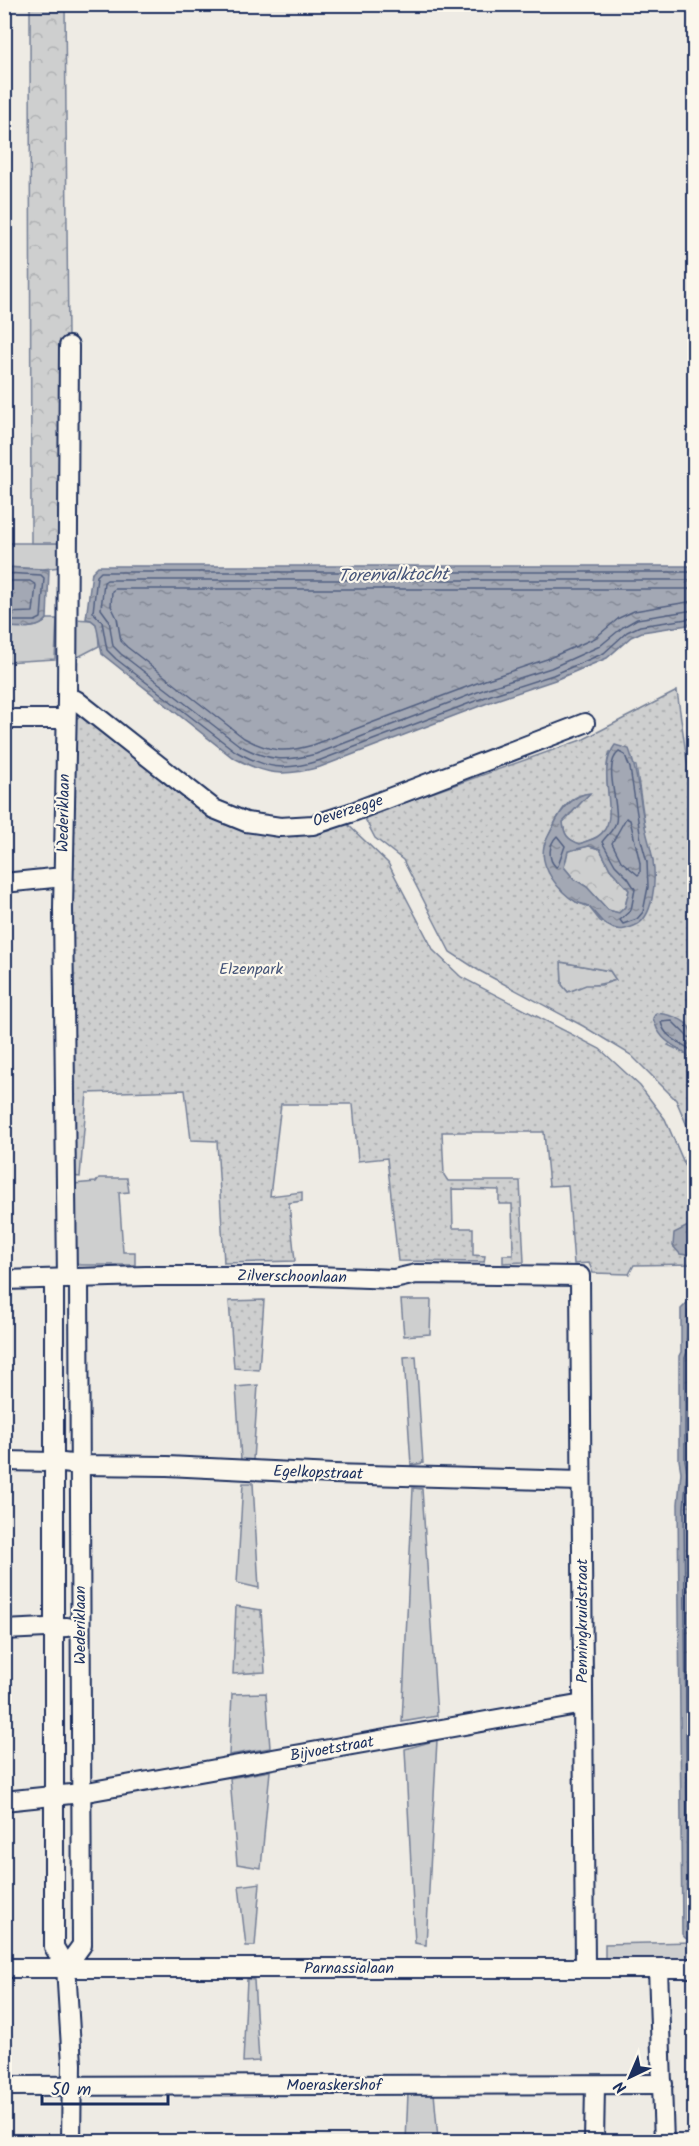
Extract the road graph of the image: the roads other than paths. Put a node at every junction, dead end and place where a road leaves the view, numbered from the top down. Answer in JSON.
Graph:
{"nodes":[{"id":1,"x":69,"y":346,"type":"dead end"},
{"id":2,"x":66,"y":709,"type":"junction"},
{"id":3,"x":4,"y":718,"type":"edge"},
{"id":4,"x":585,"y":723,"type":"dead end"},
{"id":5,"x":63,"y":877,"type":"junction"},
{"id":6,"x":4,"y":883,"type":"edge"},
{"id":7,"x":580,"y":1276,"type":"joint"},
{"id":8,"x":67,"y":1279,"type":"junction"},
{"id":9,"x":4,"y":1280,"type":"edge"},
{"id":10,"x":4,"y":1461,"type":"edge"},
{"id":11,"x":54,"y":1462,"type":"junction"},
{"id":12,"x":80,"y":1465,"type":"junction"},
{"id":13,"x":581,"y":1481,"type":"junction"},
{"id":14,"x":80,"y":1627,"type":"junction"},
{"id":15,"x":54,"y":1628,"type":"junction"},
{"id":16,"x":4,"y":1630,"type":"edge"},
{"id":17,"x":583,"y":1704,"type":"junction"},
{"id":18,"x":81,"y":1793,"type":"junction"},
{"id":19,"x":54,"y":1794,"type":"junction"},
{"id":20,"x":4,"y":1801,"type":"edge"},
{"id":21,"x":585,"y":1966,"type":"junction"},
{"id":22,"x":66,"y":1967,"type":"junction"},
{"id":23,"x":4,"y":1968,"type":"edge"},
{"id":24,"x":658,"y":1968,"type":"junction"},
{"id":25,"x":694,"y":1968,"type":"edge"},
{"id":26,"x":663,"y":2084,"type":"junction"},
{"id":27,"x":595,"y":2085,"type":"junction"},
{"id":28,"x":4,"y":2086,"type":"edge"},
{"id":29,"x":71,"y":2086,"type":"junction"},
{"id":30,"x":71,"y":2142,"type":"edge"},
{"id":31,"x":594,"y":2142,"type":"edge"},
{"id":32,"x":664,"y":2142,"type":"edge"}],
"edges":[{"from":1,"to":2,"type":"street","name":"Wederiklaan"},
{"from":2,"to":3,"type":"street"},
{"from":2,"to":4,"type":"street","name":"Oeverzegge"},
{"from":2,"to":5,"type":"street","name":"Wederiklaan"},
{"from":5,"to":6,"type":"street"},
{"from":5,"to":8,"type":"street","name":"Wederiklaan"},
{"from":7,"to":8,"type":"street","name":"Zilverschoonlaan"},
{"from":7,"to":13,"type":"street","name":"Penningkruidstraat"},
{"from":8,"to":9,"type":"street","name":"Zilverschoonlaan"},
{"from":8,"to":11,"type":"street","name":"Wederiklaan"},
{"from":8,"to":12,"type":"street","name":"Wederiklaan"},
{"from":10,"to":11,"type":"street","name":"Egelkopstraat"},
{"from":11,"to":12,"type":"street","name":"Egelkopstraat"},
{"from":11,"to":15,"type":"street","name":"Wederiklaan"},
{"from":12,"to":13,"type":"street","name":"Egelkopstraat"},
{"from":12,"to":14,"type":"street","name":"Wederiklaan"},
{"from":13,"to":17,"type":"street","name":"Penningkruidstraat"},
{"from":14,"to":15,"type":"street"},
{"from":14,"to":18,"type":"street","name":"Wederiklaan"},
{"from":15,"to":16,"type":"street"},
{"from":15,"to":19,"type":"street","name":"Wederiklaan"},
{"from":17,"to":18,"type":"street","name":"Bijvoetstraat"},
{"from":17,"to":21,"type":"street","name":"Penningkruidstraat"},
{"from":18,"to":19,"type":"street","name":"Bijvoetstraat"},
{"from":18,"to":22,"type":"street","name":"Wederiklaan"},
{"from":19,"to":20,"type":"street","name":"Bijvoetstraat"},
{"from":19,"to":22,"type":"street","name":"Wederiklaan"},
{"from":21,"to":22,"type":"street","name":"Parnassialaan"},
{"from":21,"to":24,"type":"street","name":"Parnassialaan"},
{"from":22,"to":23,"type":"street","name":"Parnassialaan"},
{"from":22,"to":29,"type":"street","name":"Wederiklaan"},
{"from":24,"to":25,"type":"street","name":"Parnassialaan"},
{"from":24,"to":26,"type":"street"},
{"from":26,"to":27,"type":"street","name":"Moeraskershof"},
{"from":26,"to":32,"type":"street"},
{"from":27,"to":29,"type":"street","name":"Moeraskershof"},
{"from":27,"to":31,"type":"street"},
{"from":28,"to":29,"type":"street","name":"Moeraskershof"},
{"from":29,"to":30,"type":"street","name":"Wederiklaan"}]}
